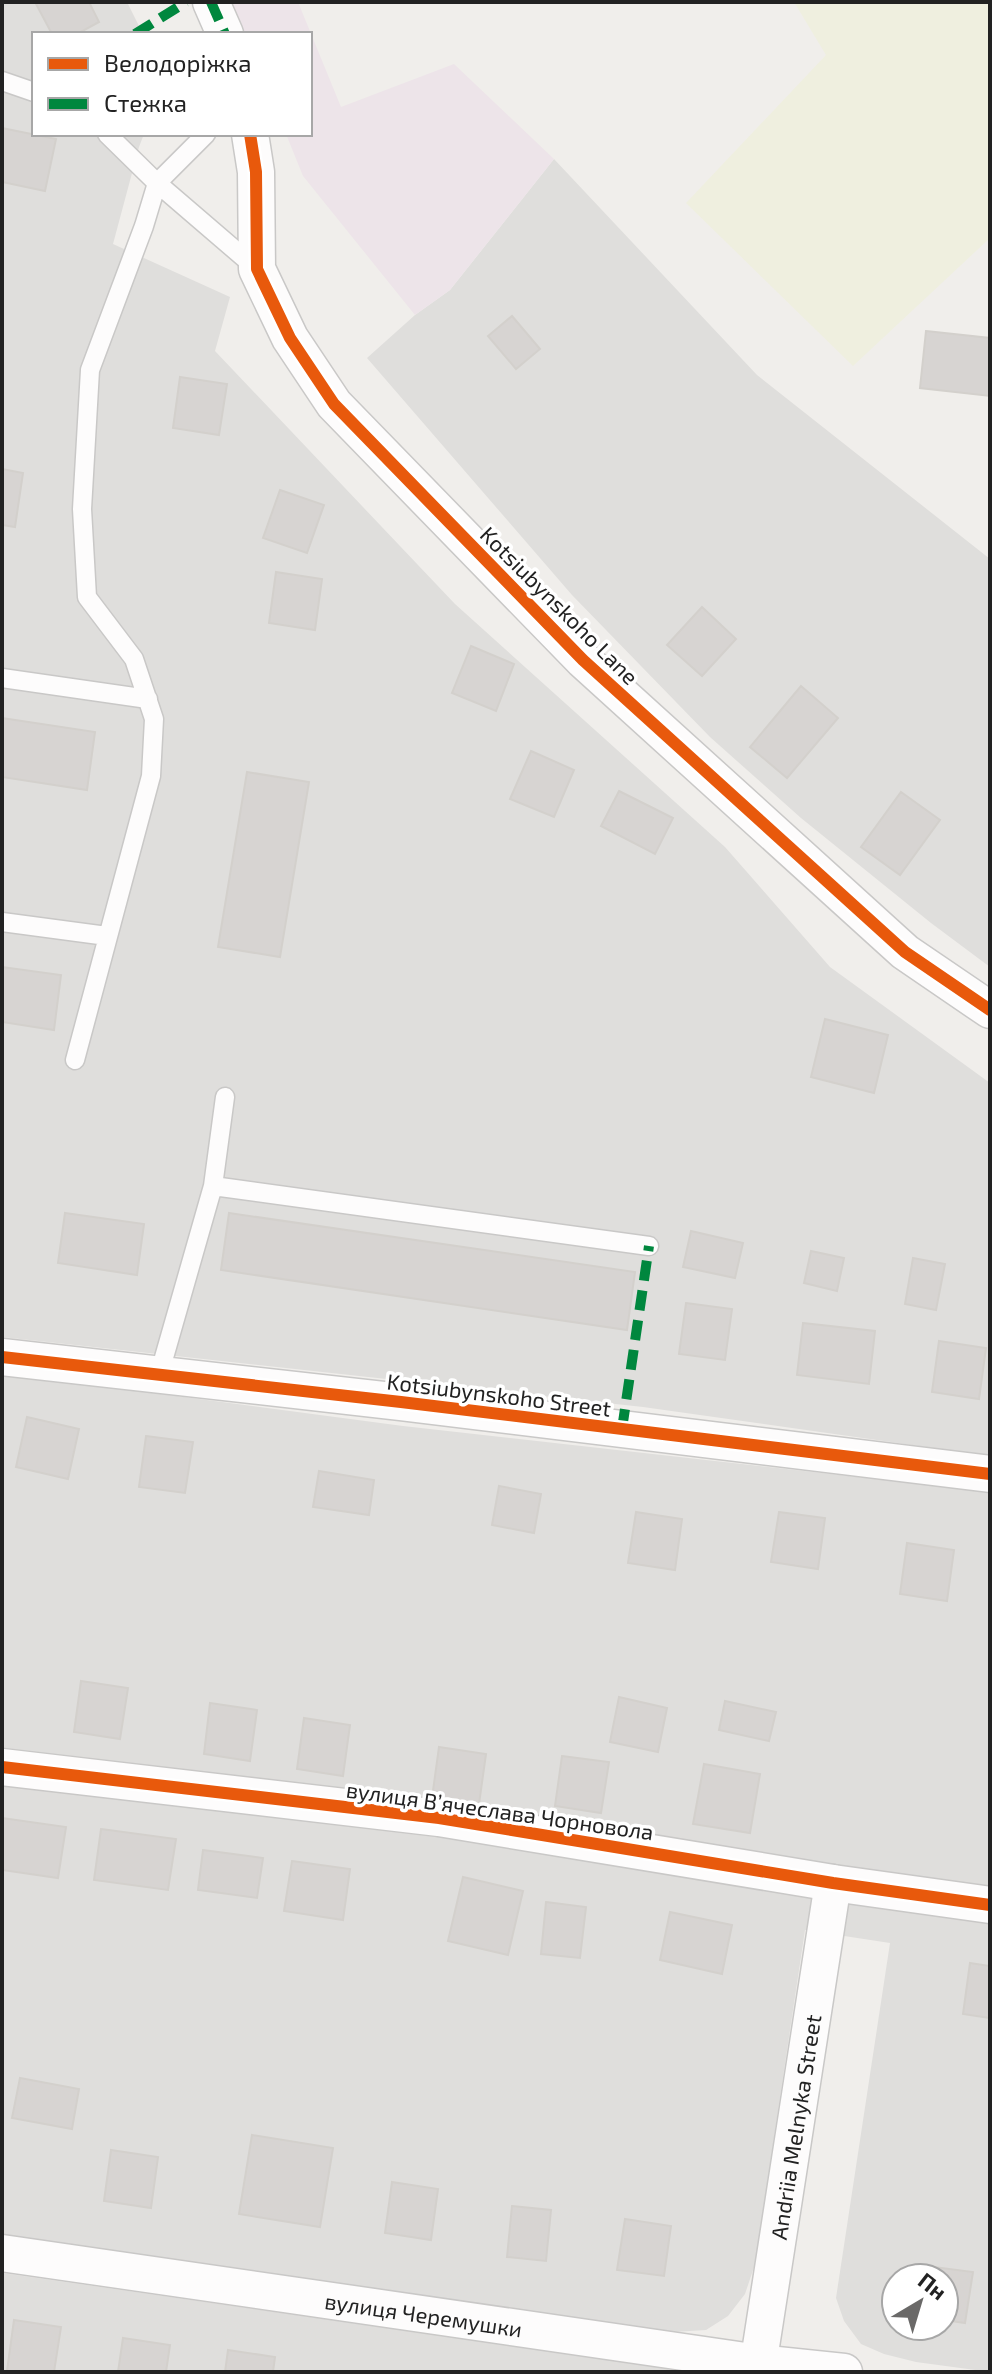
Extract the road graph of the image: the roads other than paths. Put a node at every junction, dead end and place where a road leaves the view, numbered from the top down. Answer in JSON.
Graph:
{"nodes":[{"id":1,"x":211,"y":2,"type":"edge"},
{"id":2,"x":224,"y":32,"type":"edge"},
{"id":3,"x":2,"y":81,"type":"edge"},
{"id":4,"x":32,"y":91,"type":"edge"},
{"id":5,"x":109,"y":136,"type":"edge"},
{"id":6,"x":204,"y":136,"type":"edge"},
{"id":7,"x":250,"y":136,"type":"edge"},
{"id":8,"x":157,"y":183,"type":"junction"},
{"id":9,"x":257,"y":269,"type":"junction"},
{"id":10,"x":2,"y":678,"type":"edge"},
{"id":11,"x":148,"y":699,"type":"junction"},
{"id":12,"x":2,"y":922,"type":"edge"},
{"id":13,"x":107,"y":936,"type":"junction"},
{"id":14,"x":990,"y":1010,"type":"edge"},
{"id":15,"x":75,"y":1060,"type":"dead end"},
{"id":16,"x":225,"y":1097,"type":"dead end"},
{"id":17,"x":213,"y":1186,"type":"junction"},
{"id":18,"x":649,"y":1246,"type":"dead end"},
{"id":19,"x":2,"y":1357,"type":"edge"},
{"id":20,"x":159,"y":1375,"type":"junction"},
{"id":21,"x":990,"y":1474,"type":"edge"},
{"id":22,"x":2,"y":1767,"type":"edge"},
{"id":23,"x":833,"y":1883,"type":"junction"},
{"id":24,"x":990,"y":1905,"type":"edge"},
{"id":25,"x":2,"y":2253,"type":"edge"},
{"id":26,"x":758,"y":2367,"type":"edge"},
{"id":27,"x":844,"y":2372,"type":"edge"}],
"edges":[{"from":1,"to":2,"type":"street"},
{"from":3,"to":4,"type":"lane"},
{"from":5,"to":8,"type":"lane"},
{"from":6,"to":8,"type":"lane"},
{"from":7,"to":9,"type":"street","name":"Kotsiubynskoho Lane"},
{"from":8,"to":9,"type":"lane"},
{"from":8,"to":11,"type":"lane"},
{"from":9,"to":14,"type":"street","name":"Kotsiubynskoho Lane"},
{"from":10,"to":11,"type":"lane"},
{"from":11,"to":13,"type":"lane"},
{"from":12,"to":13,"type":"lane"},
{"from":13,"to":15,"type":"lane"},
{"from":16,"to":17,"type":"lane"},
{"from":17,"to":18,"type":"lane"},
{"from":17,"to":20,"type":"lane"},
{"from":19,"to":20,"type":"street","name":"Kotsiubynskoho Street"},
{"from":20,"to":21,"type":"street","name":"Kotsiubynskoho Street"},
{"from":22,"to":23,"type":"street","name":"вулиця Вʼячеслава Чорновола"},
{"from":23,"to":24,"type":"street","name":"вулиця Вʼячеслава Чорновола"},
{"from":23,"to":26,"type":"street","name":"Andriia Melnyka Street"},
{"from":25,"to":26,"type":"street","name":"вулиця Черемушки"},
{"from":26,"to":27,"type":"street","name":"вулиця Черемушки"}]}
